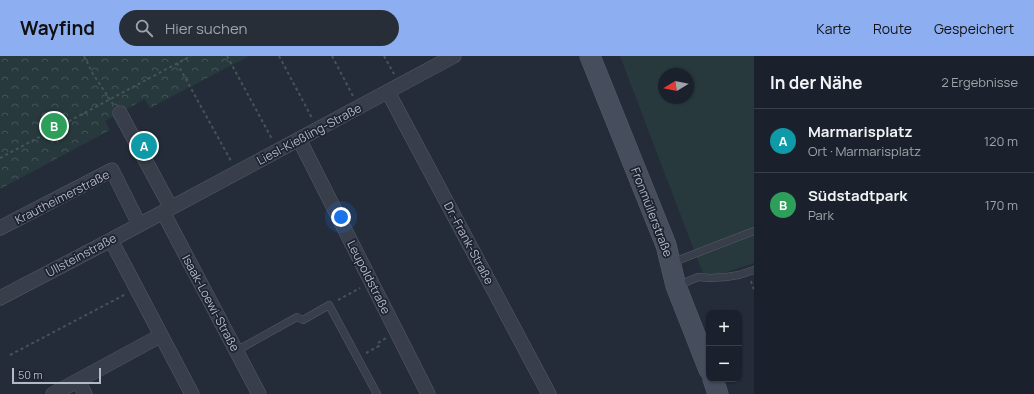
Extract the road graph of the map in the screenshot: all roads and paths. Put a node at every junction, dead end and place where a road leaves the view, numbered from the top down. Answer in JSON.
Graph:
{"nodes":[{"id":1,"x":84,"y":56,"type":"edge"},
{"id":2,"x":191,"y":56,"type":"edge"},
{"id":3,"x":227,"y":56,"type":"edge"},
{"id":4,"x":279,"y":56,"type":"edge"},
{"id":5,"x":332,"y":56,"type":"edge"},
{"id":6,"x":384,"y":56,"type":"edge"},
{"id":7,"x":454,"y":56,"type":"edge"},
{"id":8,"x":590,"y":56,"type":"edge"},
{"id":9,"x":177,"y":63,"type":"junction"},
{"id":10,"x":394,"y":89,"type":"junction"},
{"id":11,"x":110,"y":99,"type":"junction"},
{"id":12,"x":360,"y":107,"type":"junction"},
{"id":13,"x":120,"y":113,"type":"dead end"},
{"id":14,"x":318,"y":129,"type":"junction"},
{"id":15,"x":299,"y":140,"type":"junction"},
{"id":16,"x":278,"y":151,"type":"junction"},
{"id":17,"x":0,"y":158,"type":"edge"},
{"id":18,"x":237,"y":173,"type":"junction"},
{"id":19,"x":167,"y":210,"type":"junction"},
{"id":20,"x":139,"y":224,"type":"junction"},
{"id":21,"x":0,"y":228,"type":"edge"},
{"id":22,"x":754,"y":231,"type":"edge"},
{"id":23,"x":111,"y":240,"type":"junction"},
{"id":24,"x":671,"y":263,"type":"junction"},
{"id":25,"x":754,"y":270,"type":"edge"},
{"id":26,"x":371,"y":282,"type":"junction"},
{"id":27,"x":676,"y":286,"type":"junction"},
{"id":28,"x":136,"y":288,"type":"junction"},
{"id":29,"x":0,"y":298,"type":"edge"},
{"id":30,"x":330,"y":305,"type":"junction"},
{"id":31,"x":397,"y":332,"type":"junction"},
{"id":32,"x":160,"y":336,"type":"junction"},
{"id":33,"x":236,"y":351,"type":"junction"},
{"id":34,"x":10,"y":355,"type":"dead end"},
{"id":35,"x":358,"y":358,"type":"junction"},
{"id":36,"x":706,"y":362,"type":"edge"},
{"id":37,"x":78,"y":381,"type":"junction"},
{"id":38,"x":713,"y":382,"type":"edge"},
{"id":39,"x":53,"y":394,"type":"edge"},
{"id":40,"x":85,"y":394,"type":"edge"},
{"id":41,"x":192,"y":394,"type":"edge"},
{"id":42,"x":259,"y":394,"type":"edge"},
{"id":43,"x":377,"y":394,"type":"edge"},
{"id":44,"x":428,"y":394,"type":"edge"},
{"id":45,"x":549,"y":394,"type":"edge"},
{"id":46,"x":718,"y":394,"type":"edge"}],
"edges":[{"from":1,"to":11,"type":"path"},
{"from":2,"to":9,"type":"path"},
{"from":3,"to":16,"type":"path"},
{"from":4,"to":14,"type":"path"},
{"from":5,"to":12,"type":"path"},
{"from":6,"to":10,"type":"path"},
{"from":7,"to":10,"type":"street","name":"Liesl-Kießling-Straße"},
{"from":8,"to":24,"type":"main road","name":"Fronmüllerstraße"},
{"from":9,"to":11,"type":"path"},
{"from":9,"to":18,"type":"path"},
{"from":10,"to":12,"type":"street","name":"Liesl-Kießling-Straße"},
{"from":10,"to":45,"type":"street","name":"Dr.-Frank-Straße"},
{"from":11,"to":17,"type":"path"},
{"from":12,"to":14,"type":"street","name":"Liesl-Kießling-Straße"},
{"from":13,"to":19,"type":"street","name":"Isaak-Loewi-Straße"},
{"from":14,"to":15,"type":"street","name":"Liesl-Kießling-Straße"},
{"from":15,"to":16,"type":"street","name":"Liesl-Kießling-Straße"},
{"from":15,"to":26,"type":"street","name":"Leupoldstraße"},
{"from":16,"to":18,"type":"street","name":"Liesl-Kießling-Straße"},
{"from":18,"to":19,"type":"street","name":"Liesl-Kießling-Straße"},
{"from":19,"to":20,"type":"street","name":"Ullsteinstraße"},
{"from":19,"to":33,"type":"street","name":"Isaak-Loewi-Straße"},
{"from":20,"to":21,"type":"street","name":"Krautheimerstraße"},
{"from":20,"to":23,"type":"street","name":"Ullsteinstraße"},
{"from":22,"to":24,"type":"lane"},
{"from":23,"to":28,"type":"street"},
{"from":23,"to":29,"type":"street","name":"Ullsteinstraße"},
{"from":24,"to":27,"type":"main road","name":"Fronmüllerstraße"},
{"from":25,"to":27,"type":"lane"},
{"from":26,"to":30,"type":"path"},
{"from":26,"to":31,"type":"street","name":"Leupoldstraße"},
{"from":27,"to":36,"type":"main road","name":"Fronmüllerstraße"},
{"from":28,"to":32,"type":"street"},
{"from":28,"to":34,"type":"path"},
{"from":30,"to":33,"type":"lane"},
{"from":30,"to":35,"type":"lane"},
{"from":31,"to":35,"type":"path"},
{"from":31,"to":44,"type":"street","name":"Leupoldstraße"},
{"from":32,"to":37,"type":"street"},
{"from":32,"to":41,"type":"street"},
{"from":33,"to":42,"type":"street","name":"Isaak-Loewi-Straße"},
{"from":35,"to":43,"type":"lane"},
{"from":37,"to":39,"type":"street"},
{"from":37,"to":40,"type":"street"},
{"from":38,"to":46,"type":"main road"}]}
